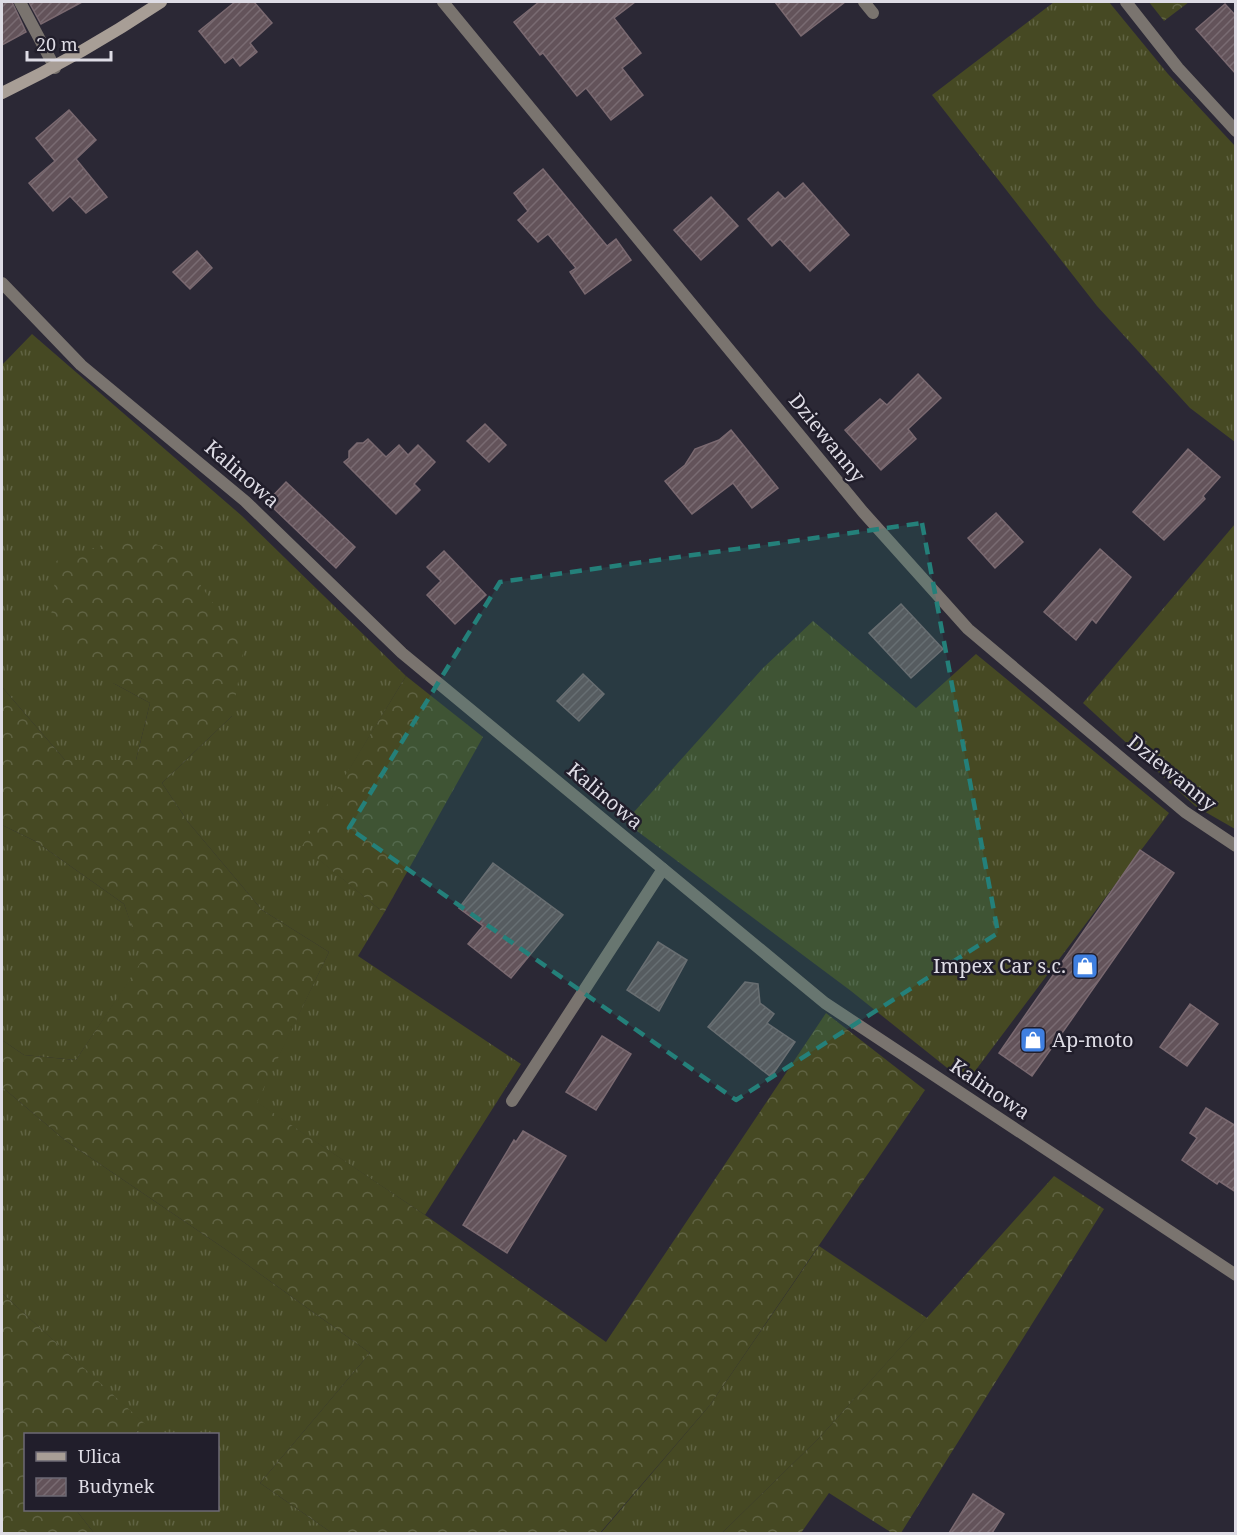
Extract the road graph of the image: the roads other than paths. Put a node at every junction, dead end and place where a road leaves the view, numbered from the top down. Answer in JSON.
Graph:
{"nodes":[{"id":1,"x":20,"y":2,"type":"edge"},
{"id":2,"x":161,"y":2,"type":"edge"},
{"id":3,"x":443,"y":2,"type":"edge"},
{"id":4,"x":864,"y":2,"type":"edge"},
{"id":5,"x":1126,"y":2,"type":"edge"},
{"id":6,"x":873,"y":13,"type":"dead end"},
{"id":7,"x":55,"y":68,"type":"junction"},
{"id":8,"x":2,"y":93,"type":"edge"},
{"id":9,"x":1236,"y":131,"type":"edge"},
{"id":10,"x":2,"y":283,"type":"edge"},
{"id":11,"x":1236,"y":846,"type":"edge"},
{"id":12,"x":663,"y":869,"type":"junction"},
{"id":13,"x":512,"y":1101,"type":"dead end"},
{"id":14,"x":1236,"y":1275,"type":"edge"}],
"edges":[{"from":1,"to":7,"type":"street"},
{"from":2,"to":7,"type":"street"},
{"from":3,"to":11,"type":"street","name":"Dziewanny"},
{"from":4,"to":6,"type":"street"},
{"from":5,"to":9,"type":"street"},
{"from":7,"to":8,"type":"street"},
{"from":10,"to":12,"type":"street","name":"Kalinowa"},
{"from":12,"to":13,"type":"street"},
{"from":12,"to":14,"type":"street","name":"Kalinowa"}]}
